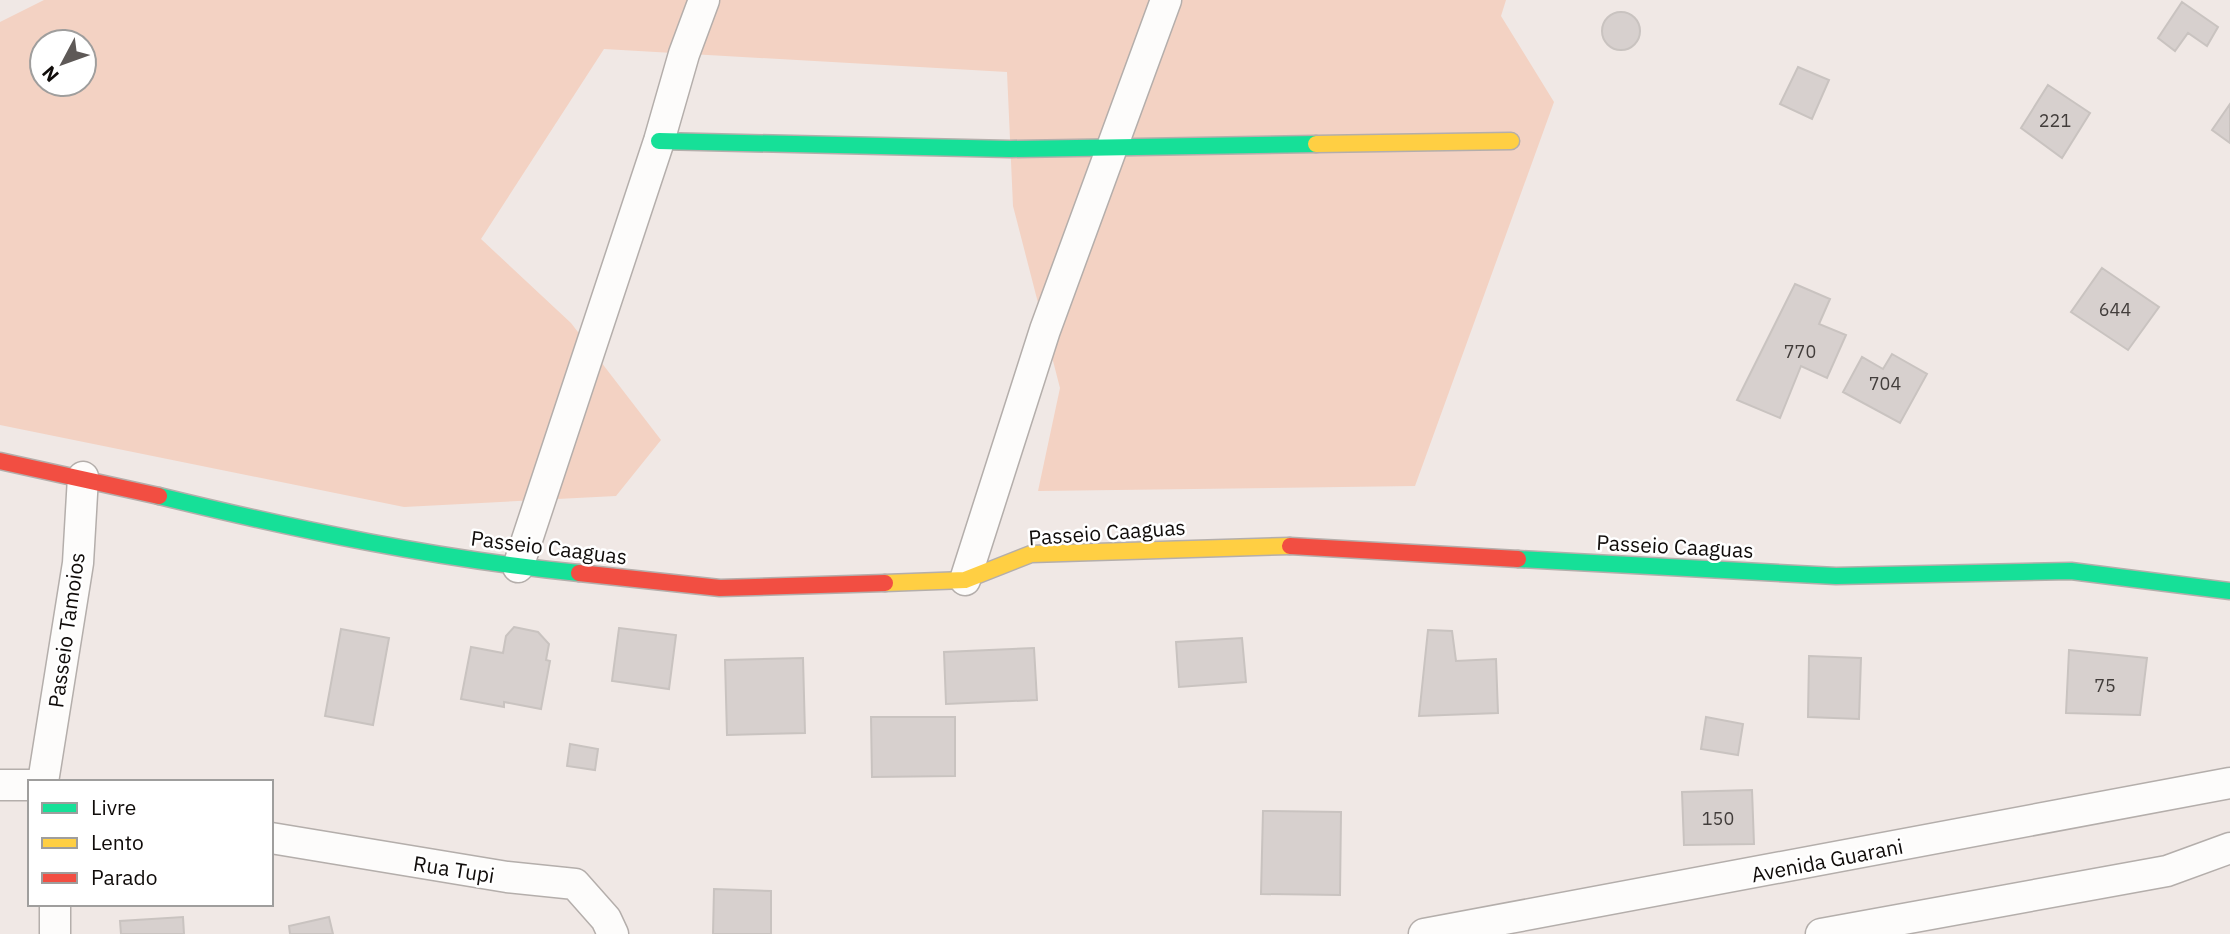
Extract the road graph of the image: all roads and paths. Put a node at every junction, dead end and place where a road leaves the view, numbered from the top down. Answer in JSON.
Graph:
{"nodes":[{"id":1,"x":704,"y":0,"type":"edge"},
{"id":2,"x":1167,"y":0,"type":"edge"},
{"id":3,"x":659,"y":141,"type":"junction"},
{"id":4,"x":1511,"y":141,"type":"dead end"},
{"id":5,"x":1113,"y":148,"type":"junction"},
{"id":6,"x":0,"y":461,"type":"edge"},
{"id":7,"x":83,"y":477,"type":"junction"},
{"id":8,"x":518,"y":567,"type":"junction"},
{"id":9,"x":965,"y":580,"type":"junction"},
{"id":10,"x":2230,"y":591,"type":"edge"},
{"id":11,"x":43,"y":780,"type":"edge"},
{"id":12,"x":2230,"y":783,"type":"edge"},
{"id":13,"x":0,"y":785,"type":"edge"},
{"id":14,"x":28,"y":785,"type":"edge"},
{"id":15,"x":273,"y":838,"type":"edge"},
{"id":16,"x":2230,"y":848,"type":"edge"},
{"id":17,"x":55,"y":906,"type":"edge"},
{"id":18,"x":1921,"y":925,"type":"edge"},
{"id":19,"x":55,"y":934,"type":"edge"},
{"id":20,"x":613,"y":934,"type":"edge"},
{"id":21,"x":1424,"y":934,"type":"edge"},
{"id":22,"x":1821,"y":934,"type":"edge"}],
"edges":[{"from":1,"to":3,"type":"street"},
{"from":2,"to":5,"type":"street"},
{"from":3,"to":5,"type":"street"},
{"from":3,"to":8,"type":"street"},
{"from":4,"to":5,"type":"street"},
{"from":5,"to":9,"type":"street"},
{"from":6,"to":7,"type":"street","name":"Passeio Caaguas"},
{"from":7,"to":8,"type":"street","name":"Passeio Caaguas"},
{"from":7,"to":11,"type":"street","name":"Passeio Tamoios"},
{"from":8,"to":9,"type":"street","name":"Passeio Caaguas"},
{"from":9,"to":10,"type":"street","name":"Passeio Caaguas"},
{"from":12,"to":21,"type":"street","name":"Avenida Guarani"},
{"from":13,"to":14,"type":"street"},
{"from":15,"to":20,"type":"street","name":"Rua Tupi"},
{"from":16,"to":18,"type":"street"},
{"from":17,"to":19,"type":"street"},
{"from":18,"to":22,"type":"street"}]}
